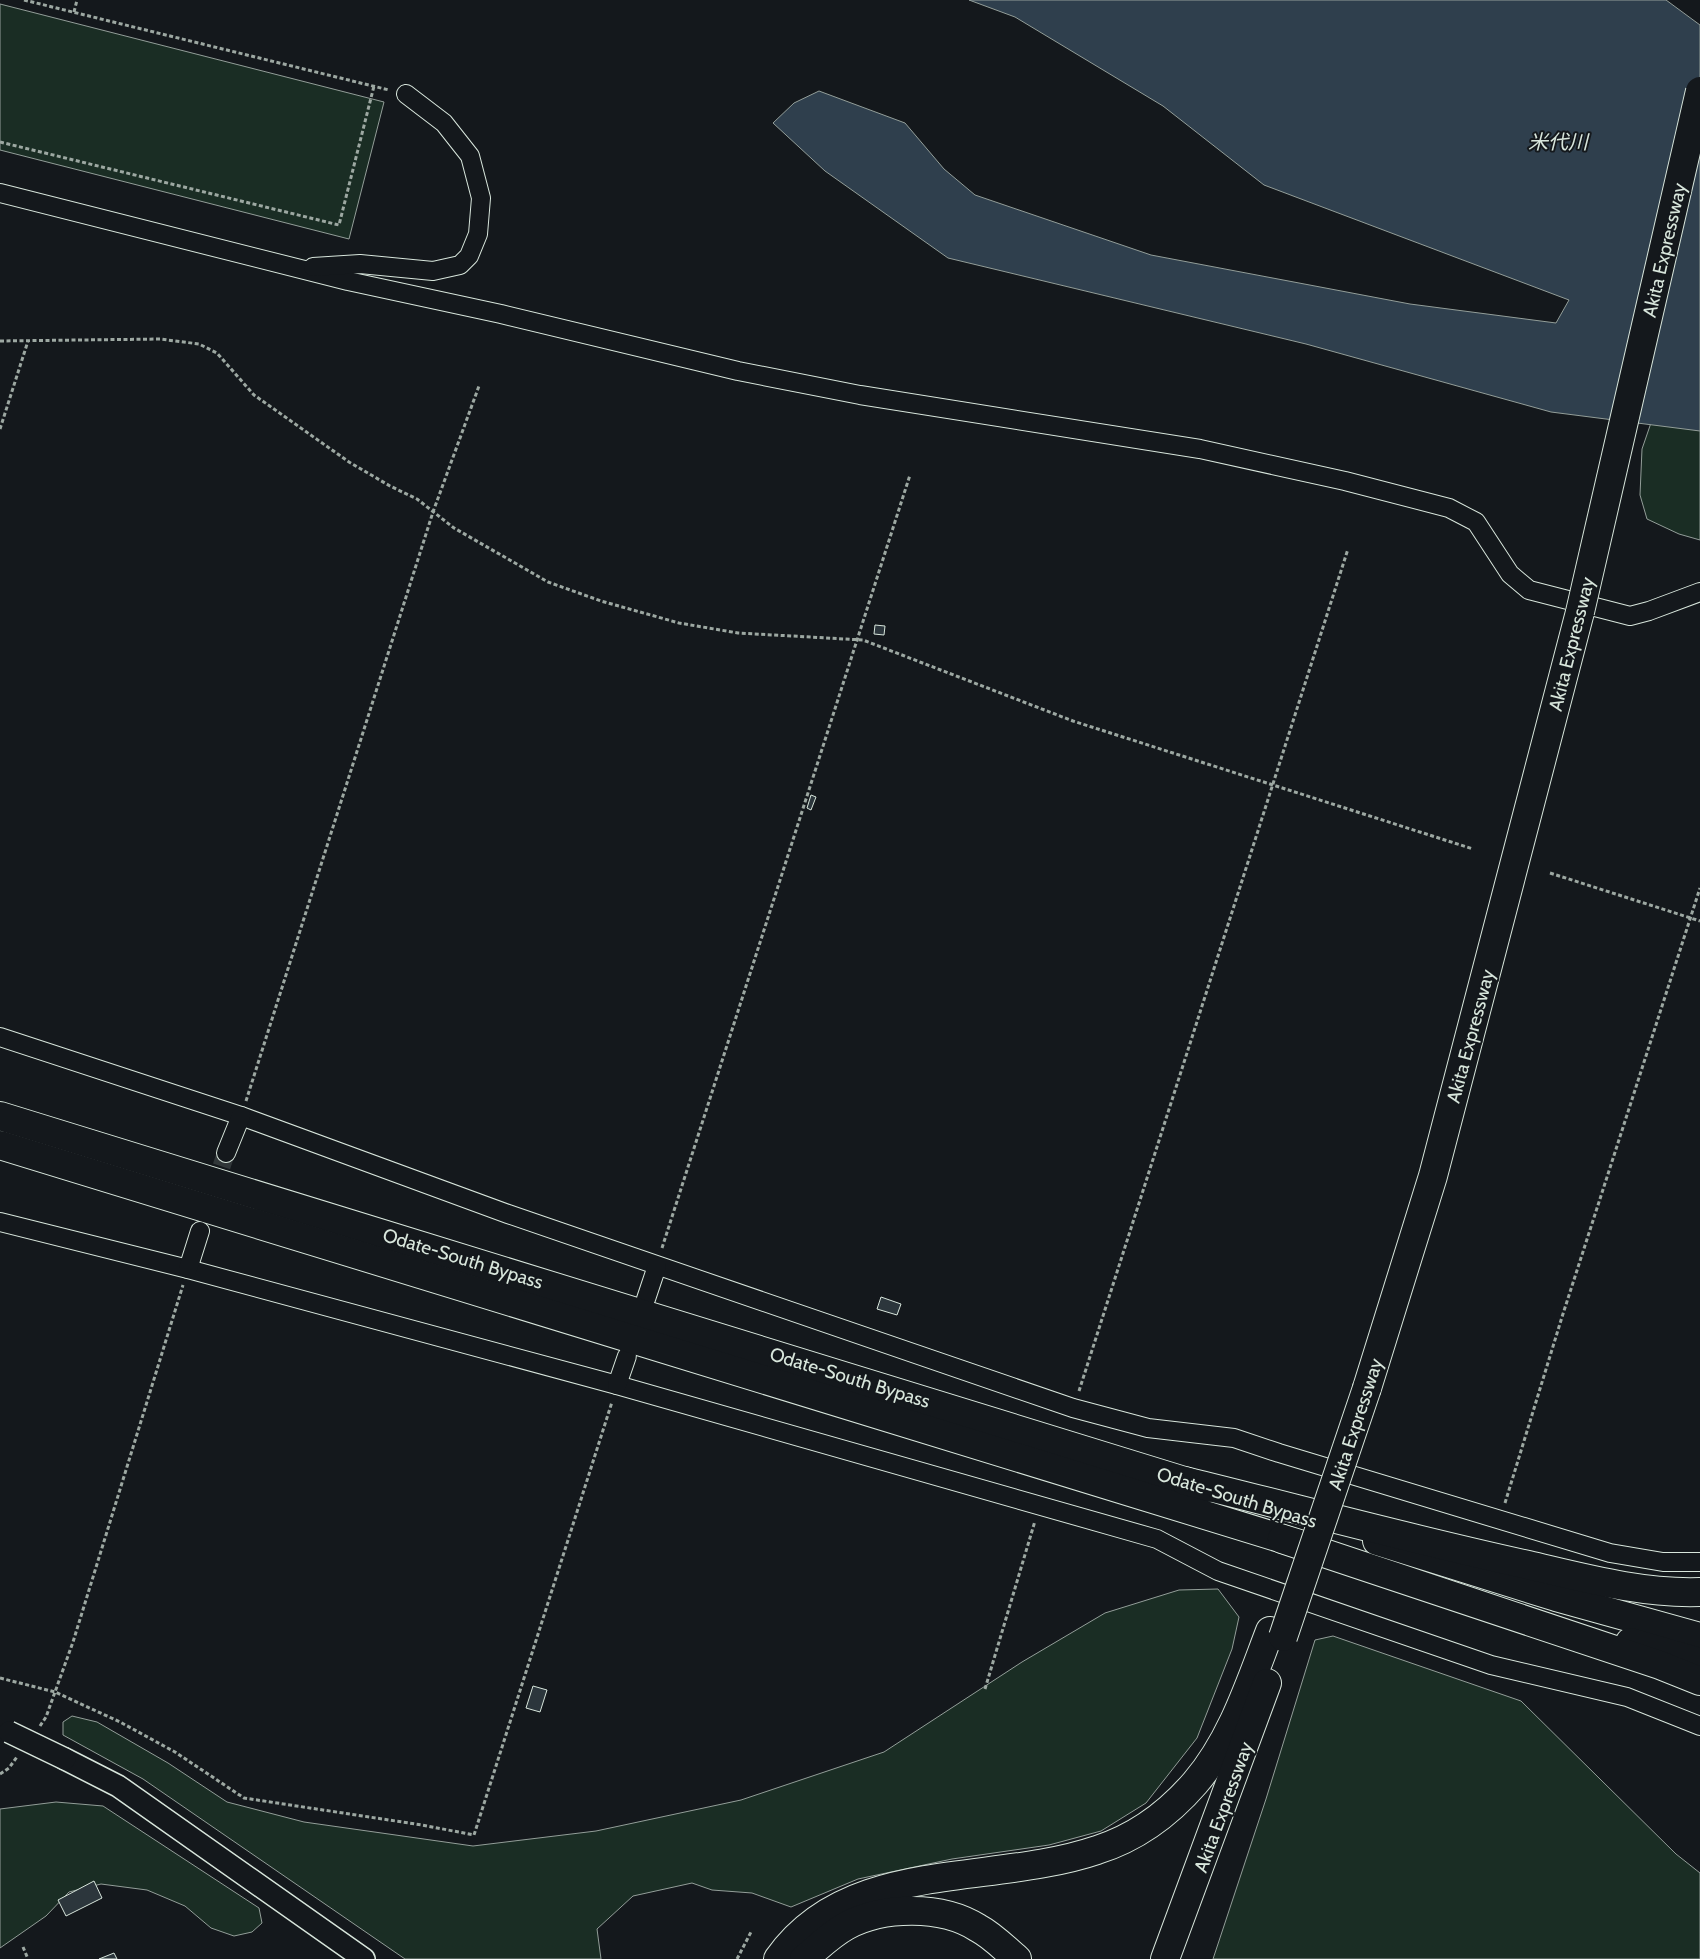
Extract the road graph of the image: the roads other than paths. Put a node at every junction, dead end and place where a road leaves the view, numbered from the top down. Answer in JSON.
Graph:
{"nodes":[{"id":1,"x":1700,"y":91,"type":"edge"},
{"id":2,"x":406,"y":94,"type":"dead end"},
{"id":3,"x":0,"y":193,"type":"edge"},
{"id":4,"x":297,"y":268,"type":"junction"},
{"id":5,"x":1700,"y":592,"type":"edge"},
{"id":6,"x":0,"y":1036,"type":"edge"},
{"id":7,"x":0,"y":1107,"type":"edge"},
{"id":8,"x":0,"y":1116,"type":"edge"},
{"id":9,"x":241,"y":1116,"type":"junction"},
{"id":10,"x":0,"y":1145,"type":"edge"},
{"id":11,"x":0,"y":1153,"type":"edge"},
{"id":12,"x":226,"y":1153,"type":"tunnel mouth"},
{"id":13,"x":162,"y":1165,"type":"junction"},
{"id":14,"x":155,"y":1192,"type":"junction"},
{"id":15,"x":0,"y":1222,"type":"edge"},
{"id":16,"x":200,"y":1231,"type":"dead end"},
{"id":17,"x":657,"y":1266,"type":"junction"},
{"id":18,"x":188,"y":1269,"type":"junction"},
{"id":19,"x":646,"y":1299,"type":"dead end"},
{"id":20,"x":627,"y":1356,"type":"dead end"},
{"id":21,"x":617,"y":1385,"type":"junction"},
{"id":22,"x":1185,"y":1481,"type":"junction"},
{"id":23,"x":1282,"y":1539,"type":"junction"},
{"id":24,"x":1700,"y":1562,"type":"edge"},
{"id":25,"x":1700,"y":1592,"type":"edge"},
{"id":26,"x":1276,"y":1634,"type":"junction"},
{"id":27,"x":1700,"y":1637,"type":"edge"},
{"id":28,"x":1700,"y":1662,"type":"edge"},
{"id":29,"x":1700,"y":1681,"type":"edge"},
{"id":30,"x":1258,"y":1711,"type":"junction"},
{"id":31,"x":1700,"y":1726,"type":"edge"},
{"id":32,"x":4,"y":1730,"type":"edge"},
{"id":33,"x":364,"y":1959,"type":"edge"},
{"id":34,"x":778,"y":1959,"type":"edge"},
{"id":35,"x":804,"y":1959,"type":"edge"},
{"id":36,"x":1016,"y":1959,"type":"edge"},
{"id":37,"x":1165,"y":1959,"type":"edge"},
{"id":38,"x":1186,"y":1959,"type":"edge"}],
"edges":[{"from":1,"to":26,"type":"highway","name":"Akita Expressway","bridge":true},
{"from":2,"to":4,"type":"street"},
{"from":3,"to":4,"type":"street"},
{"from":4,"to":5,"type":"street"},
{"from":6,"to":9,"type":"street"},
{"from":7,"to":13,"type":"highway"},
{"from":8,"to":13,"type":"highway","name":"Odate-South Bypass"},
{"from":9,"to":12,"type":"street"},
{"from":9,"to":17,"type":"street"},
{"from":10,"to":14,"type":"highway","name":"Odate-South Bypass"},
{"from":11,"to":14,"type":"highway"},
{"from":13,"to":22,"type":"highway","name":"Odate-South Bypass"},
{"from":14,"to":23,"type":"highway","name":"Odate-South Bypass"},
{"from":15,"to":18,"type":"street"},
{"from":16,"to":18,"type":"street"},
{"from":17,"to":19,"type":"street"},
{"from":17,"to":24,"type":"street"},
{"from":18,"to":21,"type":"street"},
{"from":20,"to":21,"type":"street"},
{"from":21,"to":31,"type":"street"},
{"from":22,"to":25,"type":"highway"},
{"from":22,"to":27,"type":"highway","name":"Odate-South Bypass"},
{"from":23,"to":28,"type":"highway","name":"Odate-South Bypass"},
{"from":23,"to":29,"type":"highway"},
{"from":26,"to":30,"type":"highway","name":"Akita Expressway"},
{"from":26,"to":34,"type":"highway"},
{"from":30,"to":37,"type":"highway","name":"Akita Expressway"},
{"from":30,"to":38,"type":"highway"},
{"from":32,"to":33,"type":"street","bridge":true},
{"from":35,"to":36,"type":"highway"}]}
